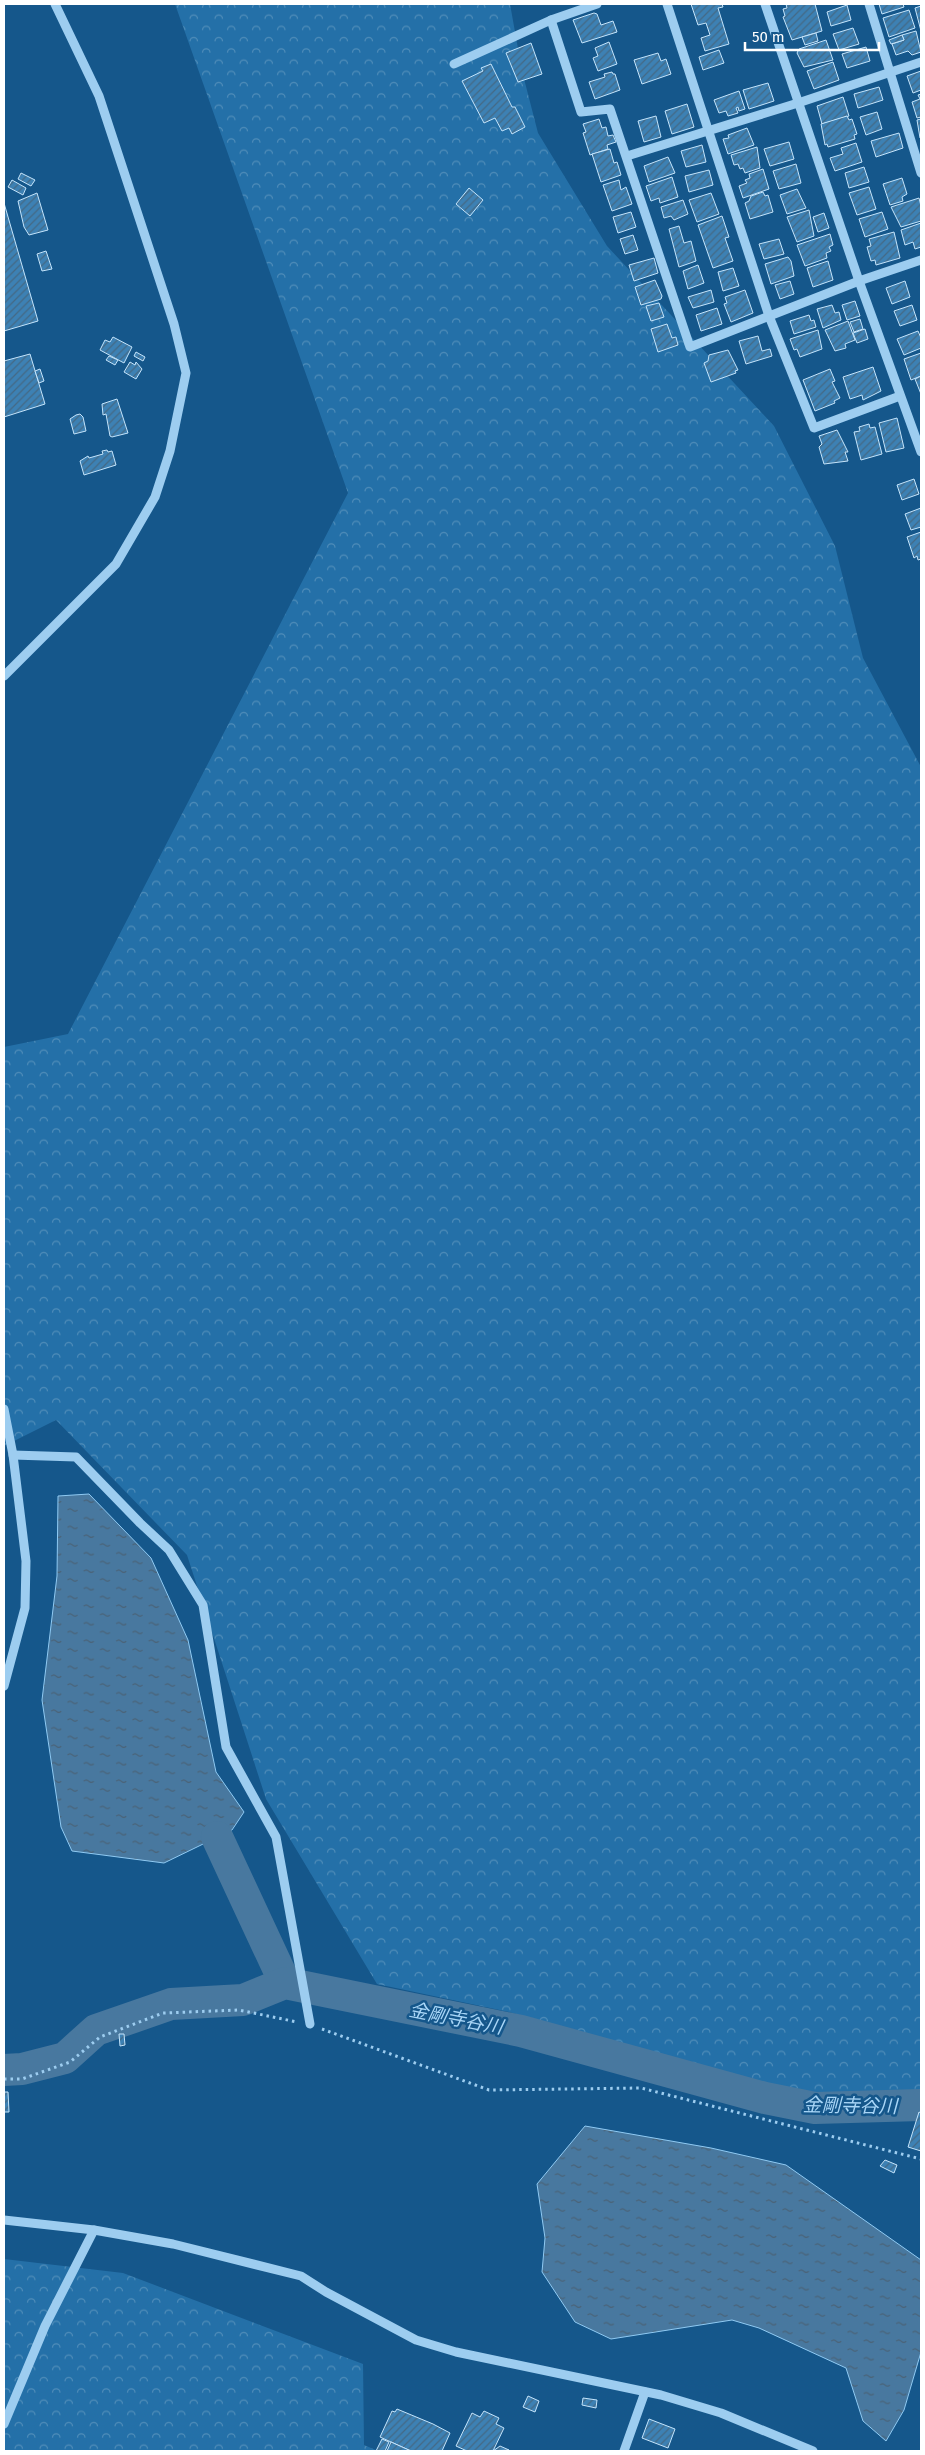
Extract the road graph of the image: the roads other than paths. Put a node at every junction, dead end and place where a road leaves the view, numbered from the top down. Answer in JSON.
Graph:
{"nodes":[{"id":1,"x":55,"y":4,"type":"edge"},
{"id":2,"x":597,"y":4,"type":"edge"},
{"id":3,"x":666,"y":4,"type":"edge"},
{"id":4,"x":765,"y":4,"type":"edge"},
{"id":5,"x":868,"y":4,"type":"edge"},
{"id":6,"x":551,"y":20,"type":"junction"},
{"id":7,"x":921,"y":62,"type":"edge"},
{"id":8,"x":454,"y":64,"type":"dead end"},
{"id":9,"x":890,"y":72,"type":"junction"},
{"id":10,"x":798,"y":103,"type":"junction"},
{"id":11,"x":709,"y":131,"type":"junction"},
{"id":12,"x":627,"y":156,"type":"junction"},
{"id":13,"x":921,"y":173,"type":"edge"},
{"id":14,"x":921,"y":260,"type":"edge"},
{"id":15,"x":859,"y":281,"type":"junction"},
{"id":16,"x":769,"y":316,"type":"junction"},
{"id":17,"x":900,"y":396,"type":"junction"},
{"id":18,"x":921,"y":452,"type":"edge"},
{"id":19,"x":4,"y":676,"type":"edge"},
{"id":20,"x":4,"y":1409,"type":"edge"},
{"id":21,"x":13,"y":1456,"type":"junction"},
{"id":22,"x":4,"y":1686,"type":"edge"},
{"id":23,"x":310,"y":2024,"type":"road end"},
{"id":24,"x":4,"y":2220,"type":"edge"},
{"id":25,"x":94,"y":2230,"type":"junction"},
{"id":26,"x":644,"y":2392,"type":"junction"},
{"id":27,"x":4,"y":2424,"type":"edge"},
{"id":28,"x":624,"y":2451,"type":"edge"},
{"id":29,"x":813,"y":2451,"type":"edge"}],
"edges":[{"from":1,"to":19,"type":"street"},
{"from":2,"to":6,"type":"street"},
{"from":3,"to":11,"type":"street"},
{"from":4,"to":10,"type":"street"},
{"from":5,"to":9,"type":"street"},
{"from":6,"to":8,"type":"street"},
{"from":6,"to":12,"type":"street"},
{"from":7,"to":9,"type":"street"},
{"from":9,"to":10,"type":"street"},
{"from":9,"to":13,"type":"street"},
{"from":10,"to":11,"type":"street"},
{"from":10,"to":15,"type":"street"},
{"from":11,"to":12,"type":"street"},
{"from":11,"to":16,"type":"street"},
{"from":12,"to":16,"type":"street"},
{"from":14,"to":15,"type":"street"},
{"from":15,"to":16,"type":"street"},
{"from":15,"to":17,"type":"street"},
{"from":16,"to":17,"type":"street"},
{"from":17,"to":18,"type":"street"},
{"from":20,"to":21,"type":"street"},
{"from":21,"to":22,"type":"street"},
{"from":21,"to":23,"type":"street"},
{"from":24,"to":25,"type":"street"},
{"from":25,"to":26,"type":"street"},
{"from":25,"to":27,"type":"street"},
{"from":26,"to":28,"type":"street"},
{"from":26,"to":29,"type":"street"}]}
